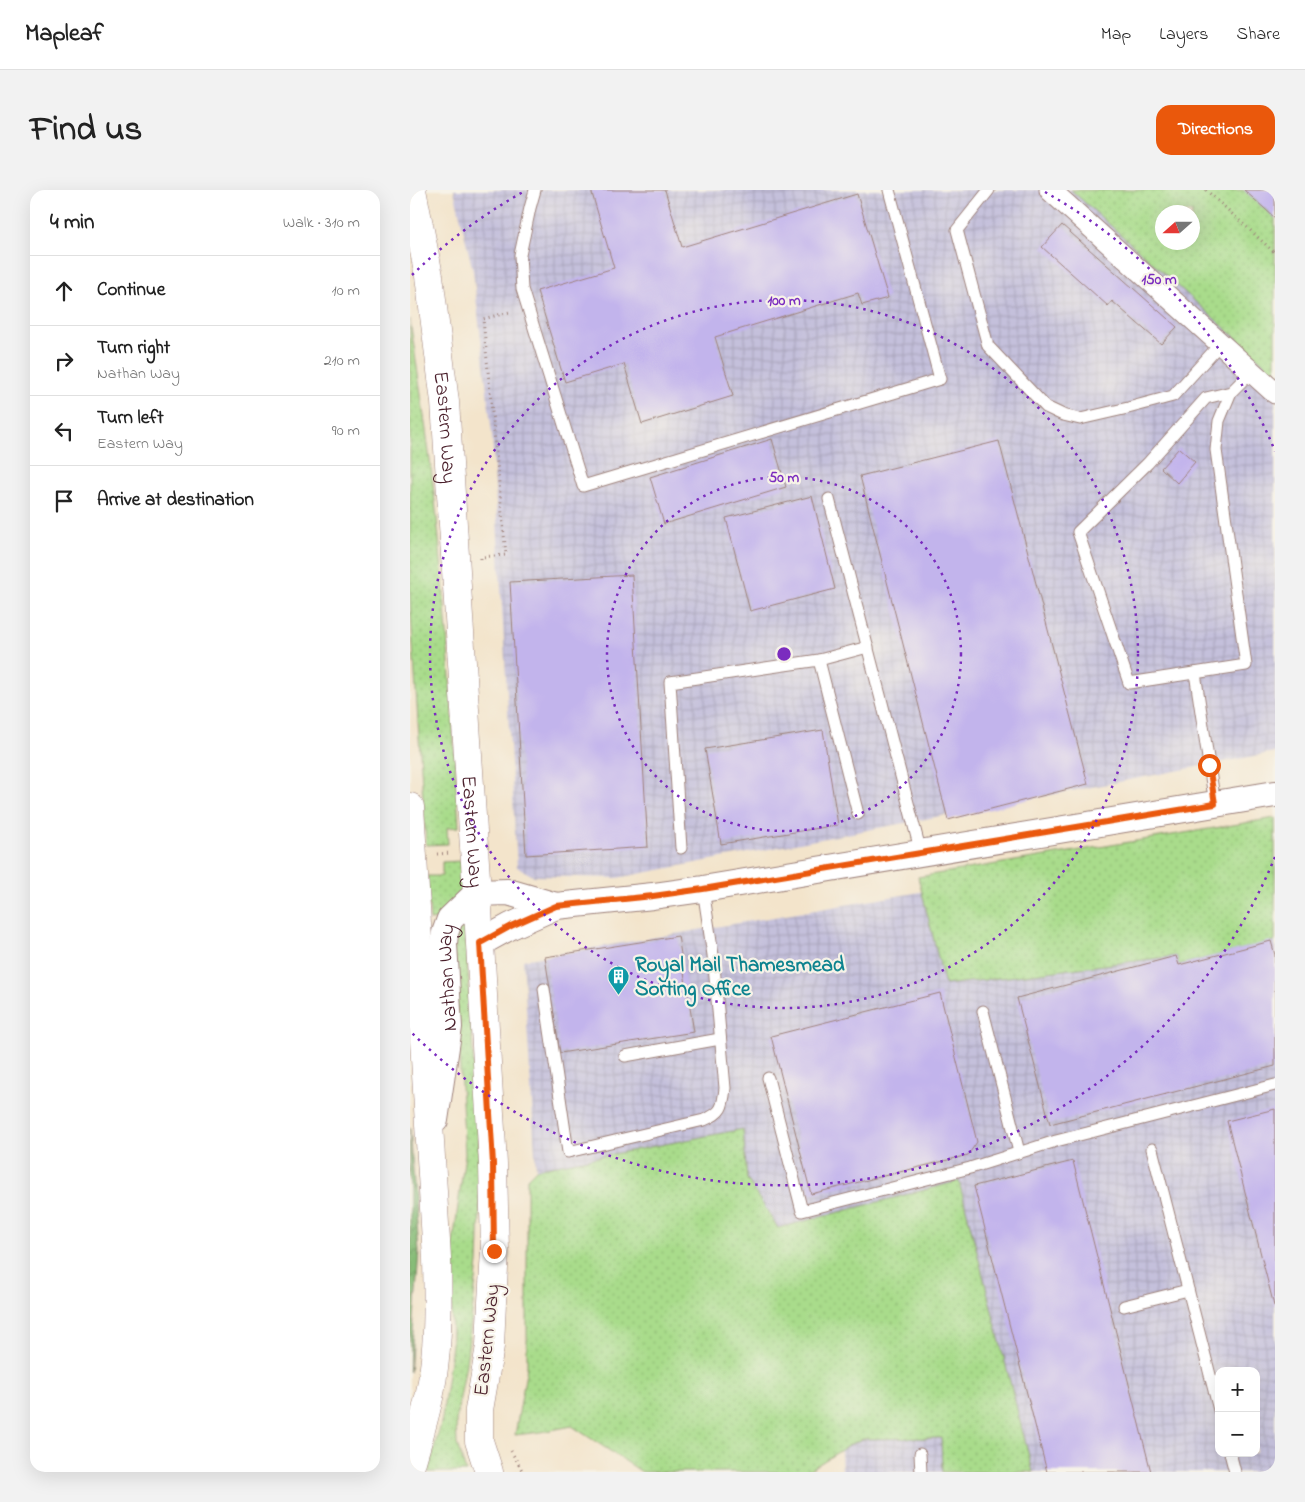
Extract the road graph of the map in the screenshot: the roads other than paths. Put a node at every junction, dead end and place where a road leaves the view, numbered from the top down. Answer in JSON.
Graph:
{"nodes":[{"id":1,"x":412,"y":190,"type":"edge"},
{"id":2,"x":536,"y":190,"type":"edge"},
{"id":3,"x":889,"y":190,"type":"edge"},
{"id":4,"x":989,"y":190,"type":"edge"},
{"id":5,"x":1050,"y":190,"type":"edge"},
{"id":6,"x":1220,"y":344,"type":"junction"},
{"id":7,"x":1251,"y":372,"type":"junction"},
{"id":8,"x":1232,"y":392,"type":"junction"},
{"id":9,"x":1275,"y":393,"type":"edge"},
{"id":10,"x":830,"y":499,"type":"dead end"},
{"id":11,"x":868,"y":647,"type":"junction"},
{"id":12,"x":819,"y":660,"type":"junction"},
{"id":13,"x":1195,"y":673,"type":"junction"},
{"id":14,"x":1275,"y":794,"type":"edge"},
{"id":15,"x":1215,"y":804,"type":"junction"},
{"id":16,"x":410,"y":807,"type":"edge"},
{"id":17,"x":858,"y":814,"type":"dead end"},
{"id":18,"x":681,"y":848,"type":"dead end"},
{"id":19,"x":920,"y":853,"type":"junction"},
{"id":20,"x":703,"y":889,"type":"junction"},
{"id":21,"x":477,"y":893,"type":"junction"},
{"id":22,"x":556,"y":906,"type":"junction"},
{"id":23,"x":480,"y":943,"type":"junction"},
{"id":24,"x":544,"y":989,"type":"dead end"},
{"id":25,"x":983,"y":1011,"type":"dead end"},
{"id":26,"x":720,"y":1039,"type":"junction"},
{"id":27,"x":625,"y":1056,"type":"dead end"},
{"id":28,"x":768,"y":1078,"type":"dead end"},
{"id":29,"x":1275,"y":1085,"type":"edge"},
{"id":30,"x":1152,"y":1149,"type":"dead end"},
{"id":31,"x":1019,"y":1152,"type":"junction"},
{"id":32,"x":430,"y":1153,"type":"junction"},
{"id":33,"x":1188,"y":1290,"type":"junction"},
{"id":34,"x":1124,"y":1306,"type":"dead end"},
{"id":35,"x":1215,"y":1395,"type":"edge"},
{"id":36,"x":920,"y":1454,"type":"dead end"},
{"id":37,"x":1230,"y":1457,"type":"edge"},
{"id":38,"x":410,"y":1468,"type":"edge"},
{"id":39,"x":1231,"y":1471,"type":"edge"},
{"id":40,"x":489,"y":1472,"type":"edge"},
{"id":41,"x":921,"y":1472,"type":"edge"}],
"edges":[{"from":1,"to":21,"type":"main road","name":"Eastern Way"},
{"from":2,"to":3,"type":"lane"},
{"from":4,"to":6,"type":"lane"},
{"from":5,"to":6,"type":"street"},
{"from":6,"to":7,"type":"street"},
{"from":7,"to":8,"type":"lane"},
{"from":7,"to":9,"type":"street"},
{"from":8,"to":13,"type":"lane"},
{"from":8,"to":13,"type":"lane"},
{"from":10,"to":11,"type":"lane"},
{"from":11,"to":12,"type":"lane"},
{"from":11,"to":19,"type":"lane"},
{"from":12,"to":17,"type":"lane"},
{"from":12,"to":18,"type":"lane"},
{"from":13,"to":15,"type":"lane"},
{"from":14,"to":15,"type":"street","name":"Nathan Way"},
{"from":15,"to":19,"type":"street","name":"Nathan Way"},
{"from":16,"to":32,"type":"main road"},
{"from":19,"to":20,"type":"street","name":"Nathan Way"},
{"from":20,"to":22,"type":"street","name":"Nathan Way"},
{"from":20,"to":26,"type":"lane"},
{"from":21,"to":22,"type":"street","name":"Nathan Way"},
{"from":21,"to":23,"type":"main road","name":"Eastern Way"},
{"from":21,"to":32,"type":"street","name":"Nathan Way"},
{"from":22,"to":23,"type":"street","name":"Nathan Way"},
{"from":23,"to":40,"type":"main road","name":"Eastern Way"},
{"from":24,"to":26,"type":"lane"},
{"from":25,"to":31,"type":"lane"},
{"from":26,"to":27,"type":"lane"},
{"from":28,"to":31,"type":"lane"},
{"from":29,"to":31,"type":"lane"},
{"from":30,"to":33,"type":"lane"},
{"from":32,"to":38,"type":"main road"},
{"from":33,"to":34,"type":"lane"},
{"from":33,"to":35,"type":"lane"},
{"from":36,"to":41,"type":"lane"},
{"from":37,"to":39,"type":"lane"}]}
